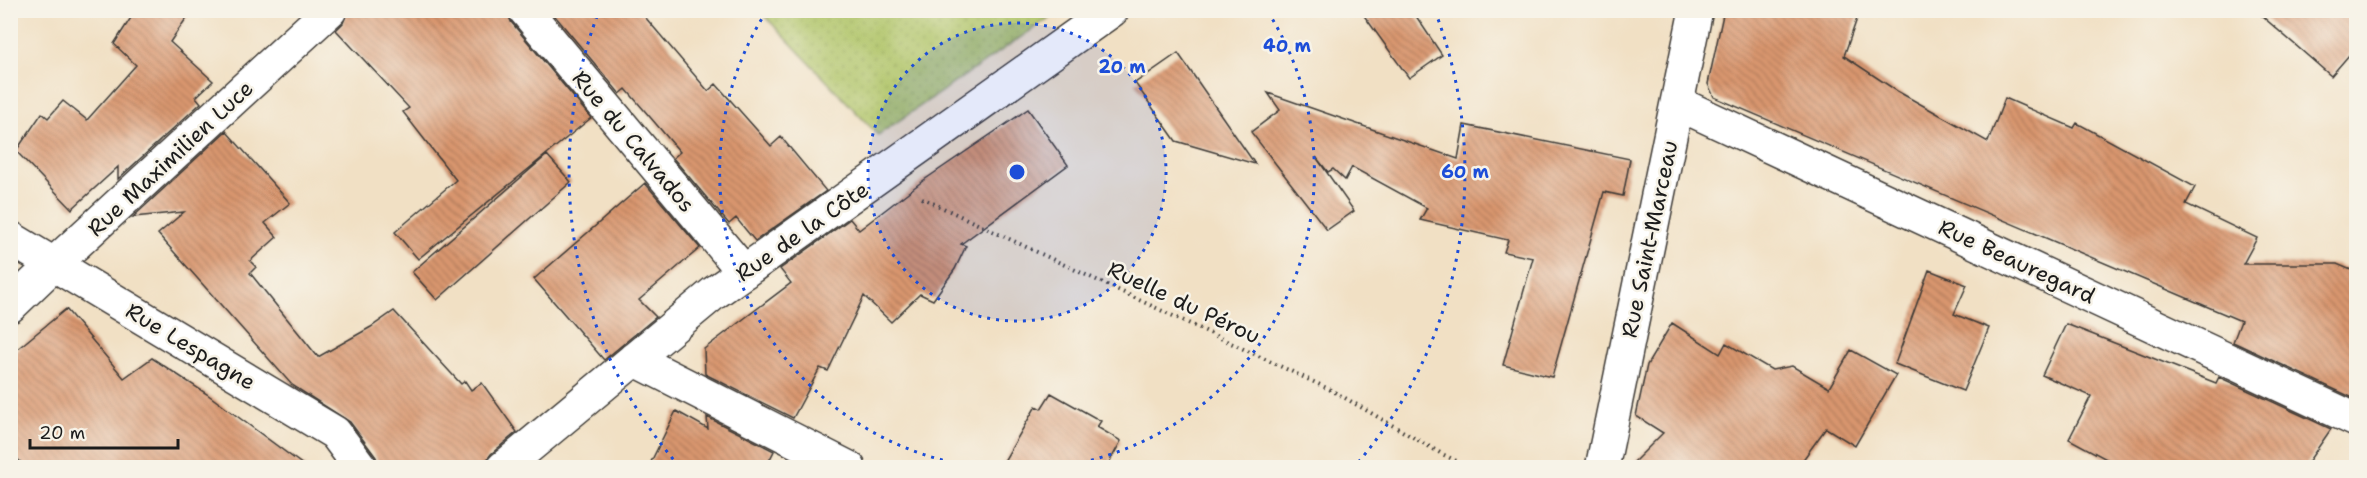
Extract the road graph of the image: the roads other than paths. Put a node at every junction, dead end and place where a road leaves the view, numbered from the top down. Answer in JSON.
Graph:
{"nodes":[{"id":1,"x":330,"y":10,"type":"edge"},
{"id":2,"x":525,"y":10,"type":"edge"},
{"id":3,"x":1112,"y":10,"type":"edge"},
{"id":4,"x":1696,"y":10,"type":"edge"},
{"id":5,"x":1677,"y":103,"type":"junction"},
{"id":6,"x":10,"y":238,"type":"edge"},
{"id":7,"x":54,"y":264,"type":"junction"},
{"id":8,"x":744,"y":272,"type":"junction"},
{"id":9,"x":10,"y":306,"type":"edge"},
{"id":10,"x":634,"y":359,"type":"junction"},
{"id":11,"x":2356,"y":420,"type":"edge"},
{"id":12,"x":362,"y":468,"type":"edge"},
{"id":13,"x":503,"y":468,"type":"edge"},
{"id":14,"x":849,"y":468,"type":"edge"},
{"id":15,"x":1602,"y":468,"type":"edge"}],
"edges":[{"from":1,"to":7,"type":"street","name":"Rue Maximilien Luce"},
{"from":2,"to":8,"type":"street","name":"Rue du Calvados"},
{"from":3,"to":8,"type":"street","name":"Rue de la Côte"},
{"from":4,"to":5,"type":"street","name":"Rue Saint-Marceau"},
{"from":5,"to":11,"type":"street","name":"Rue Beauregard"},
{"from":5,"to":15,"type":"street","name":"Rue Saint-Marceau"},
{"from":6,"to":7,"type":"street","name":"Rue Lespagne"},
{"from":7,"to":9,"type":"street","name":"Rue Maximilien Luce"},
{"from":7,"to":12,"type":"street","name":"Rue Lespagne"},
{"from":8,"to":10,"type":"street","name":"Rue de la Côte"},
{"from":10,"to":13,"type":"street","name":"Rue de la Côte"},
{"from":10,"to":14,"type":"street"}]}
